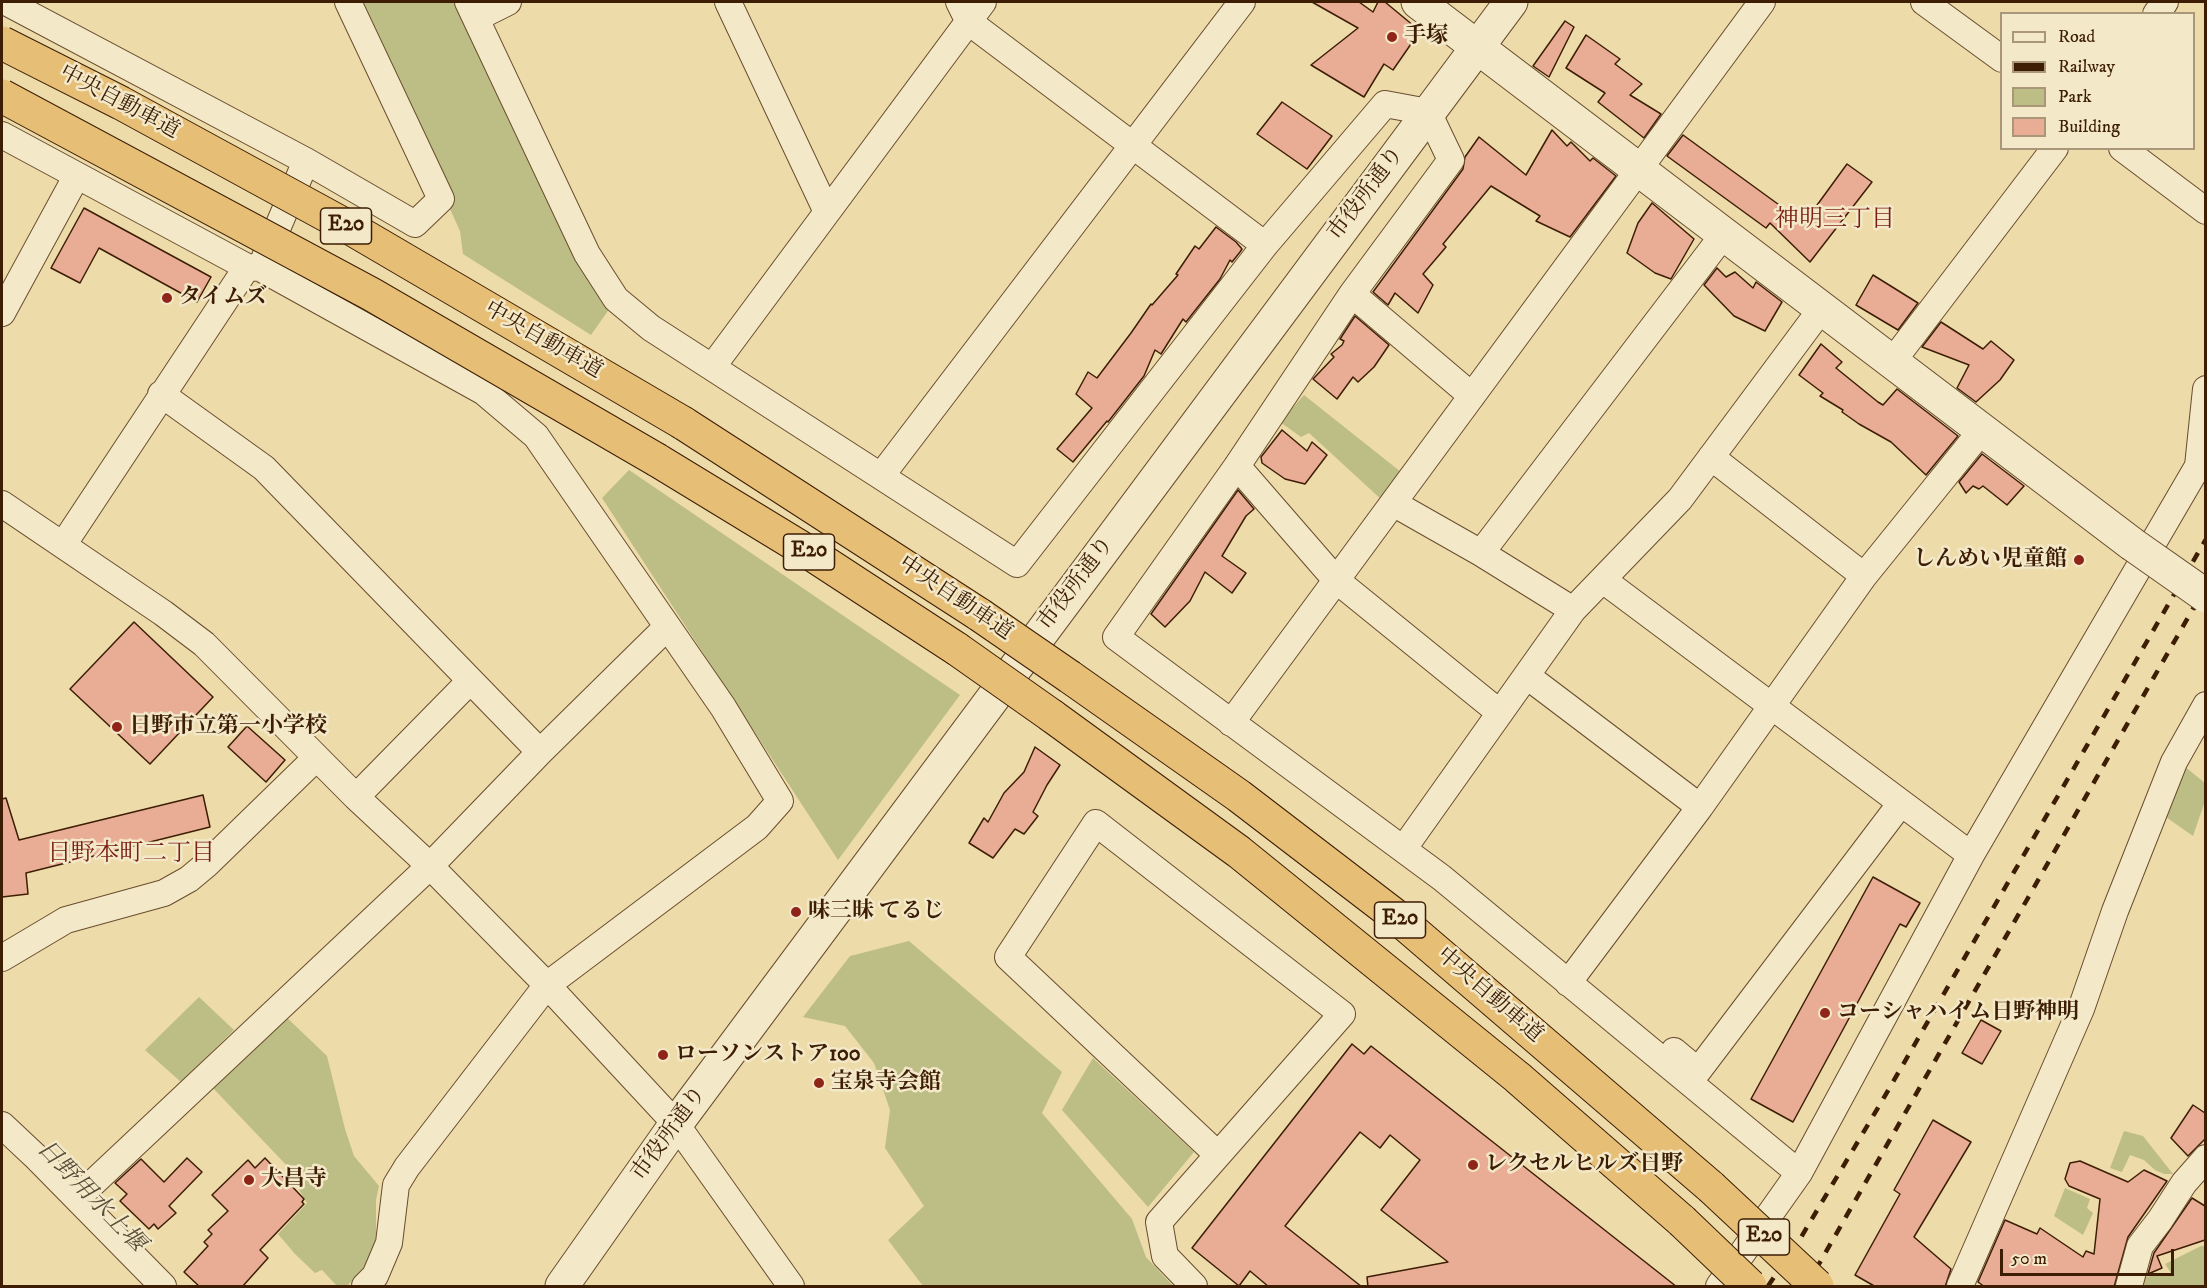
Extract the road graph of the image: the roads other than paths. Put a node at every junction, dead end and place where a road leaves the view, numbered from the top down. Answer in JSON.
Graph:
{"nodes":[{"id":1,"x":6,"y":2,"type":"edge"},
{"id":2,"x":348,"y":2,"type":"edge"},
{"id":3,"x":508,"y":2,"type":"edge"},
{"id":4,"x":728,"y":2,"type":"edge"},
{"id":5,"x":1242,"y":2,"type":"edge"},
{"id":6,"x":1418,"y":2,"type":"edge"},
{"id":7,"x":1511,"y":2,"type":"edge"},
{"id":8,"x":1762,"y":2,"type":"edge"},
{"id":9,"x":1924,"y":2,"type":"edge"},
{"id":10,"x":970,"y":8,"type":"edge"},
{"id":11,"x":472,"y":10,"type":"edge"},
{"id":12,"x":2,"y":43,"type":"edge"},
{"id":13,"x":1478,"y":46,"type":"junction"},
{"id":14,"x":2000,"y":58,"type":"edge"},
{"id":15,"x":2,"y":96,"type":"edge"},
{"id":16,"x":1428,"y":112,"type":"junction"},
{"id":17,"x":2,"y":135,"type":"edge"},
{"id":18,"x":1132,"y":146,"type":"junction"},
{"id":19,"x":2053,"y":150,"type":"edge"},
{"id":20,"x":2125,"y":150,"type":"edge"},
{"id":21,"x":306,"y":161,"type":"junction"},
{"id":22,"x":1640,"y":170,"type":"junction"},
{"id":23,"x":76,"y":177,"type":"junction"},
{"id":24,"x":2205,"y":211,"type":"edge"},
{"id":25,"x":827,"y":212,"type":"junction"},
{"id":26,"x":1724,"y":234,"type":"junction"},
{"id":27,"x":1265,"y":245,"type":"junction"},
{"id":28,"x":254,"y":268,"type":"junction"},
{"id":29,"x":1352,"y":294,"type":"junction"},
{"id":30,"x":3,"y":308,"type":"edge"},
{"id":31,"x":1822,"y":308,"type":"junction"},
{"id":32,"x":1893,"y":362,"type":"junction"},
{"id":33,"x":713,"y":366,"type":"junction"},
{"id":34,"x":2205,"y":389,"type":"edge"},
{"id":35,"x":161,"y":394,"type":"junction"},
{"id":36,"x":1472,"y":396,"type":"junction"},
{"id":37,"x":1982,"y":430,"type":"junction"},
{"id":38,"x":1711,"y":458,"type":"junction"},
{"id":39,"x":1237,"y":466,"type":"junction"},
{"id":40,"x":881,"y":476,"type":"junction"},
{"id":41,"x":1393,"y":503,"type":"junction"},
{"id":42,"x":2,"y":504,"type":"edge"},
{"id":43,"x":63,"y":545,"type":"junction"},
{"id":44,"x":1481,"y":553,"type":"junction"},
{"id":45,"x":1864,"y":576,"type":"junction"},
{"id":46,"x":1336,"y":580,"type":"junction"},
{"id":47,"x":1603,"y":580,"type":"junction"},
{"id":48,"x":2205,"y":596,"type":"edge"},
{"id":49,"x":1573,"y":610,"type":"junction"},
{"id":50,"x":667,"y":627,"type":"junction"},
{"id":51,"x":1527,"y":676,"type":"junction"},
{"id":52,"x":470,"y":681,"type":"junction"},
{"id":53,"x":2205,"y":705,"type":"edge"},
{"id":54,"x":1771,"y":707,"type":"junction"},
{"id":55,"x":1500,"y":713,"type":"junction"},
{"id":56,"x":1231,"y":723,"type":"junction"},
{"id":57,"x":540,"y":752,"type":"junction"},
{"id":58,"x":316,"y":758,"type":"junction"},
{"id":59,"x":356,"y":797,"type":"junction"},
{"id":60,"x":1901,"y":803,"type":"junction"},
{"id":61,"x":1700,"y":807,"type":"junction"},
{"id":62,"x":1404,"y":848,"type":"junction"},
{"id":63,"x":1971,"y":855,"type":"junction"},
{"id":64,"x":430,"y":866,"type":"junction"},
{"id":65,"x":2,"y":958,"type":"edge"},
{"id":66,"x":1568,"y":983,"type":"junction"},
{"id":67,"x":547,"y":985,"type":"junction"},
{"id":68,"x":676,"y":1124,"type":"junction"},
{"id":69,"x":2,"y":1125,"type":"edge"},
{"id":70,"x":1217,"y":1154,"type":"junction"},
{"id":71,"x":2205,"y":1158,"type":"edge"},
{"id":72,"x":1799,"y":1173,"type":"junction"},
{"id":73,"x":77,"y":1198,"type":"junction"},
{"id":74,"x":778,"y":1281,"type":"edge"},
{"id":75,"x":565,"y":1285,"type":"edge"},
{"id":76,"x":163,"y":1287,"type":"edge"},
{"id":77,"x":365,"y":1287,"type":"edge"},
{"id":78,"x":1194,"y":1287,"type":"edge"},
{"id":79,"x":1719,"y":1287,"type":"edge"},
{"id":80,"x":1750,"y":1287,"type":"edge"},
{"id":81,"x":1817,"y":1287,"type":"edge"},
{"id":82,"x":1960,"y":1287,"type":"edge"},
{"id":83,"x":2129,"y":1287,"type":"edge"}],
"edges":[{"from":1,"to":21,"type":"street"},
{"from":2,"to":21,"type":"street"},
{"from":3,"to":11,"type":"street"},
{"from":4,"to":25,"type":"street"},
{"from":5,"to":18,"type":"street"},
{"from":6,"to":13,"type":"street"},
{"from":7,"to":13,"type":"street","name":"市役所通り"},
{"from":8,"to":22,"type":"street"},
{"from":9,"to":14,"type":"street"},
{"from":10,"to":18,"type":"street"},
{"from":10,"to":25,"type":"street"},
{"from":11,"to":33,"type":"street"},
{"from":12,"to":81,"type":"highway","name":"中央自動車道","number":"E20","bridge":true},
{"from":13,"to":16,"type":"street","name":"市役所通り"},
{"from":13,"to":22,"type":"street"},
{"from":15,"to":80,"type":"highway","name":"中央自動車道","number":"E20","bridge":true},
{"from":16,"to":27,"type":"street"},
{"from":16,"to":29,"type":"street"},
{"from":16,"to":68,"type":"street","name":"市役所通り"},
{"from":17,"to":23,"type":"street"},
{"from":18,"to":27,"type":"street"},
{"from":18,"to":40,"type":"street"},
{"from":19,"to":32,"type":"street"},
{"from":20,"to":24,"type":"street"},
{"from":21,"to":28,"type":"street"},
{"from":22,"to":26,"type":"street"},
{"from":22,"to":36,"type":"street"},
{"from":23,"to":28,"type":"street"},
{"from":23,"to":30,"type":"street"},
{"from":25,"to":33,"type":"street"},
{"from":26,"to":31,"type":"street"},
{"from":26,"to":44,"type":"street"},
{"from":27,"to":40,"type":"street"},
{"from":28,"to":35,"type":"street"},
{"from":28,"to":50,"type":"street"},
{"from":29,"to":36,"type":"street"},
{"from":29,"to":39,"type":"street"},
{"from":31,"to":32,"type":"street"},
{"from":31,"to":38,"type":"street"},
{"from":32,"to":37,"type":"street"},
{"from":33,"to":40,"type":"street"},
{"from":34,"to":63,"type":"street"},
{"from":35,"to":43,"type":"street"},
{"from":35,"to":52,"type":"street"},
{"from":36,"to":41,"type":"street"},
{"from":37,"to":45,"type":"street"},
{"from":37,"to":48,"type":"street","bridge":true},
{"from":38,"to":45,"type":"street"},
{"from":38,"to":47,"type":"street"},
{"from":39,"to":46,"type":"street"},
{"from":39,"to":56,"type":"street"},
{"from":41,"to":44,"type":"street"},
{"from":41,"to":46,"type":"street"},
{"from":42,"to":43,"type":"street"},
{"from":43,"to":58,"type":"street"},
{"from":44,"to":49,"type":"street"},
{"from":45,"to":54,"type":"street"},
{"from":46,"to":55,"type":"street"},
{"from":46,"to":56,"type":"street"},
{"from":47,"to":49,"type":"street"},
{"from":47,"to":54,"type":"street"},
{"from":49,"to":51,"type":"street"},
{"from":50,"to":57,"type":"street"},
{"from":50,"to":67,"type":"street"},
{"from":51,"to":55,"type":"street"},
{"from":51,"to":61,"type":"street"},
{"from":52,"to":57,"type":"street"},
{"from":52,"to":59,"type":"street"},
{"from":53,"to":82,"type":"street"},
{"from":54,"to":60,"type":"street"},
{"from":54,"to":61,"type":"street"},
{"from":55,"to":62,"type":"street"},
{"from":56,"to":62,"type":"street"},
{"from":57,"to":64,"type":"street"},
{"from":58,"to":59,"type":"street"},
{"from":58,"to":65,"type":"street"},
{"from":59,"to":64,"type":"street"},
{"from":60,"to":63,"type":"street"},
{"from":60,"to":66,"type":"street"},
{"from":61,"to":66,"type":"street"},
{"from":62,"to":66,"type":"street"},
{"from":63,"to":72,"type":"street"},
{"from":64,"to":67,"type":"street"},
{"from":64,"to":73,"type":"street"},
{"from":66,"to":72,"type":"street"},
{"from":67,"to":68,"type":"street"},
{"from":67,"to":77,"type":"street"},
{"from":68,"to":74,"type":"street"},
{"from":68,"to":75,"type":"street","name":"市役所通り"},
{"from":69,"to":73,"type":"street"},
{"from":70,"to":70,"type":"street"},
{"from":70,"to":78,"type":"street"},
{"from":71,"to":83,"type":"street"},
{"from":72,"to":79,"type":"street"},
{"from":73,"to":76,"type":"street"}]}
